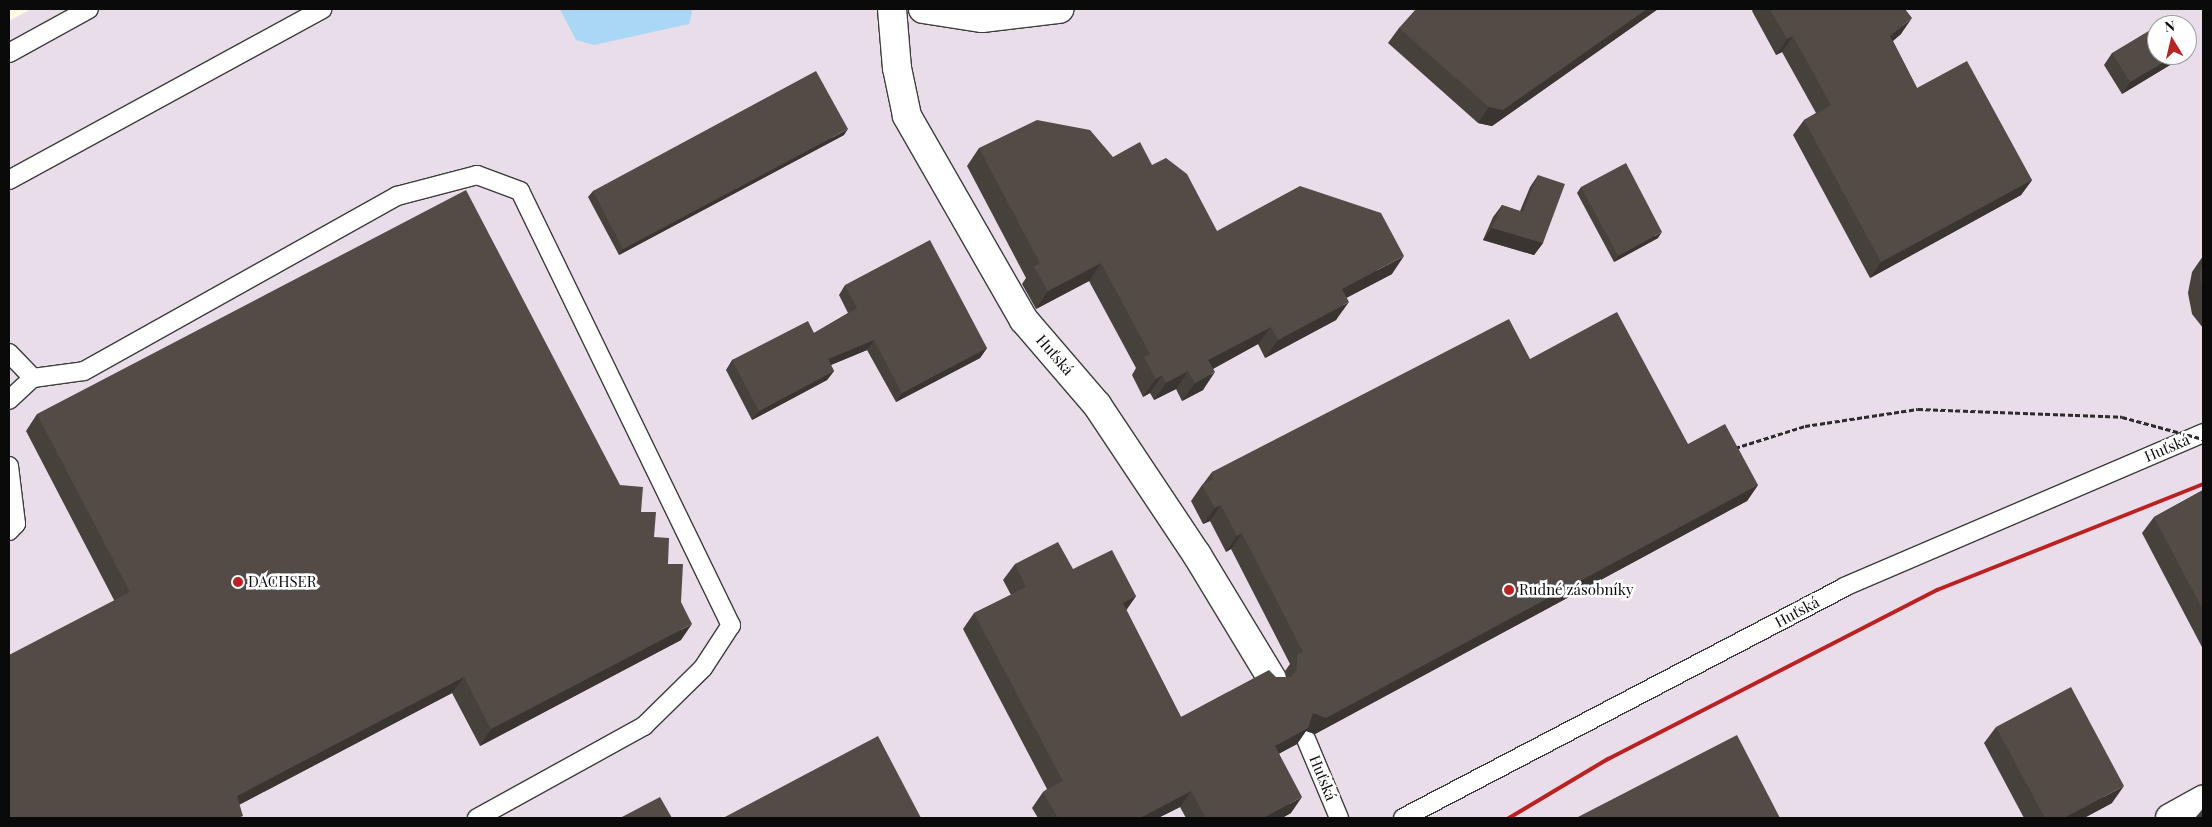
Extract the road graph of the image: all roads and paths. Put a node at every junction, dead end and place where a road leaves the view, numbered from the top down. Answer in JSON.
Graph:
{"nodes":[{"id":1,"x":89,"y":9,"type":"edge"},
{"id":2,"x":322,"y":9,"type":"edge"},
{"id":3,"x":892,"y":9,"type":"edge"},
{"id":4,"x":923,"y":9,"type":"edge"},
{"id":5,"x":1059,"y":9,"type":"edge"},
{"id":6,"x":9,"y":53,"type":"edge"},
{"id":7,"x":9,"y":180,"type":"edge"},
{"id":8,"x":9,"y":353,"type":"edge"},
{"id":9,"x":34,"y":378,"type":"junction"},
{"id":10,"x":9,"y":400,"type":"edge"},
{"id":11,"x":2203,"y":432,"type":"edge"},
{"id":12,"x":2203,"y":439,"type":"edge"},
{"id":13,"x":1730,"y":449,"type":"edge"},
{"id":14,"x":9,"y":466,"type":"edge"},
{"id":15,"x":9,"y":531,"type":"edge"},
{"id":16,"x":1272,"y":678,"type":"edge"},
{"id":17,"x":1306,"y":739,"type":"edge"},
{"id":18,"x":2203,"y":800,"type":"edge"},
{"id":19,"x":477,"y":818,"type":"edge"},
{"id":20,"x":1339,"y":818,"type":"edge"},
{"id":21,"x":1403,"y":818,"type":"edge"},
{"id":22,"x":2170,"y":818,"type":"edge"}],
"edges":[{"from":1,"to":6,"type":"lane"},
{"from":2,"to":7,"type":"lane"},
{"from":3,"to":16,"type":"street","name":"Huťská"},
{"from":4,"to":5,"type":"street"},
{"from":8,"to":9,"type":"lane"},
{"from":9,"to":10,"type":"lane"},
{"from":9,"to":19,"type":"lane"},
{"from":11,"to":21,"type":"lane","name":"Huťská"},
{"from":12,"to":13,"type":"path","bridge":true},
{"from":14,"to":15,"type":"lane"},
{"from":17,"to":20,"type":"lane","name":"Huťská"},
{"from":18,"to":22,"type":"street"}]}
